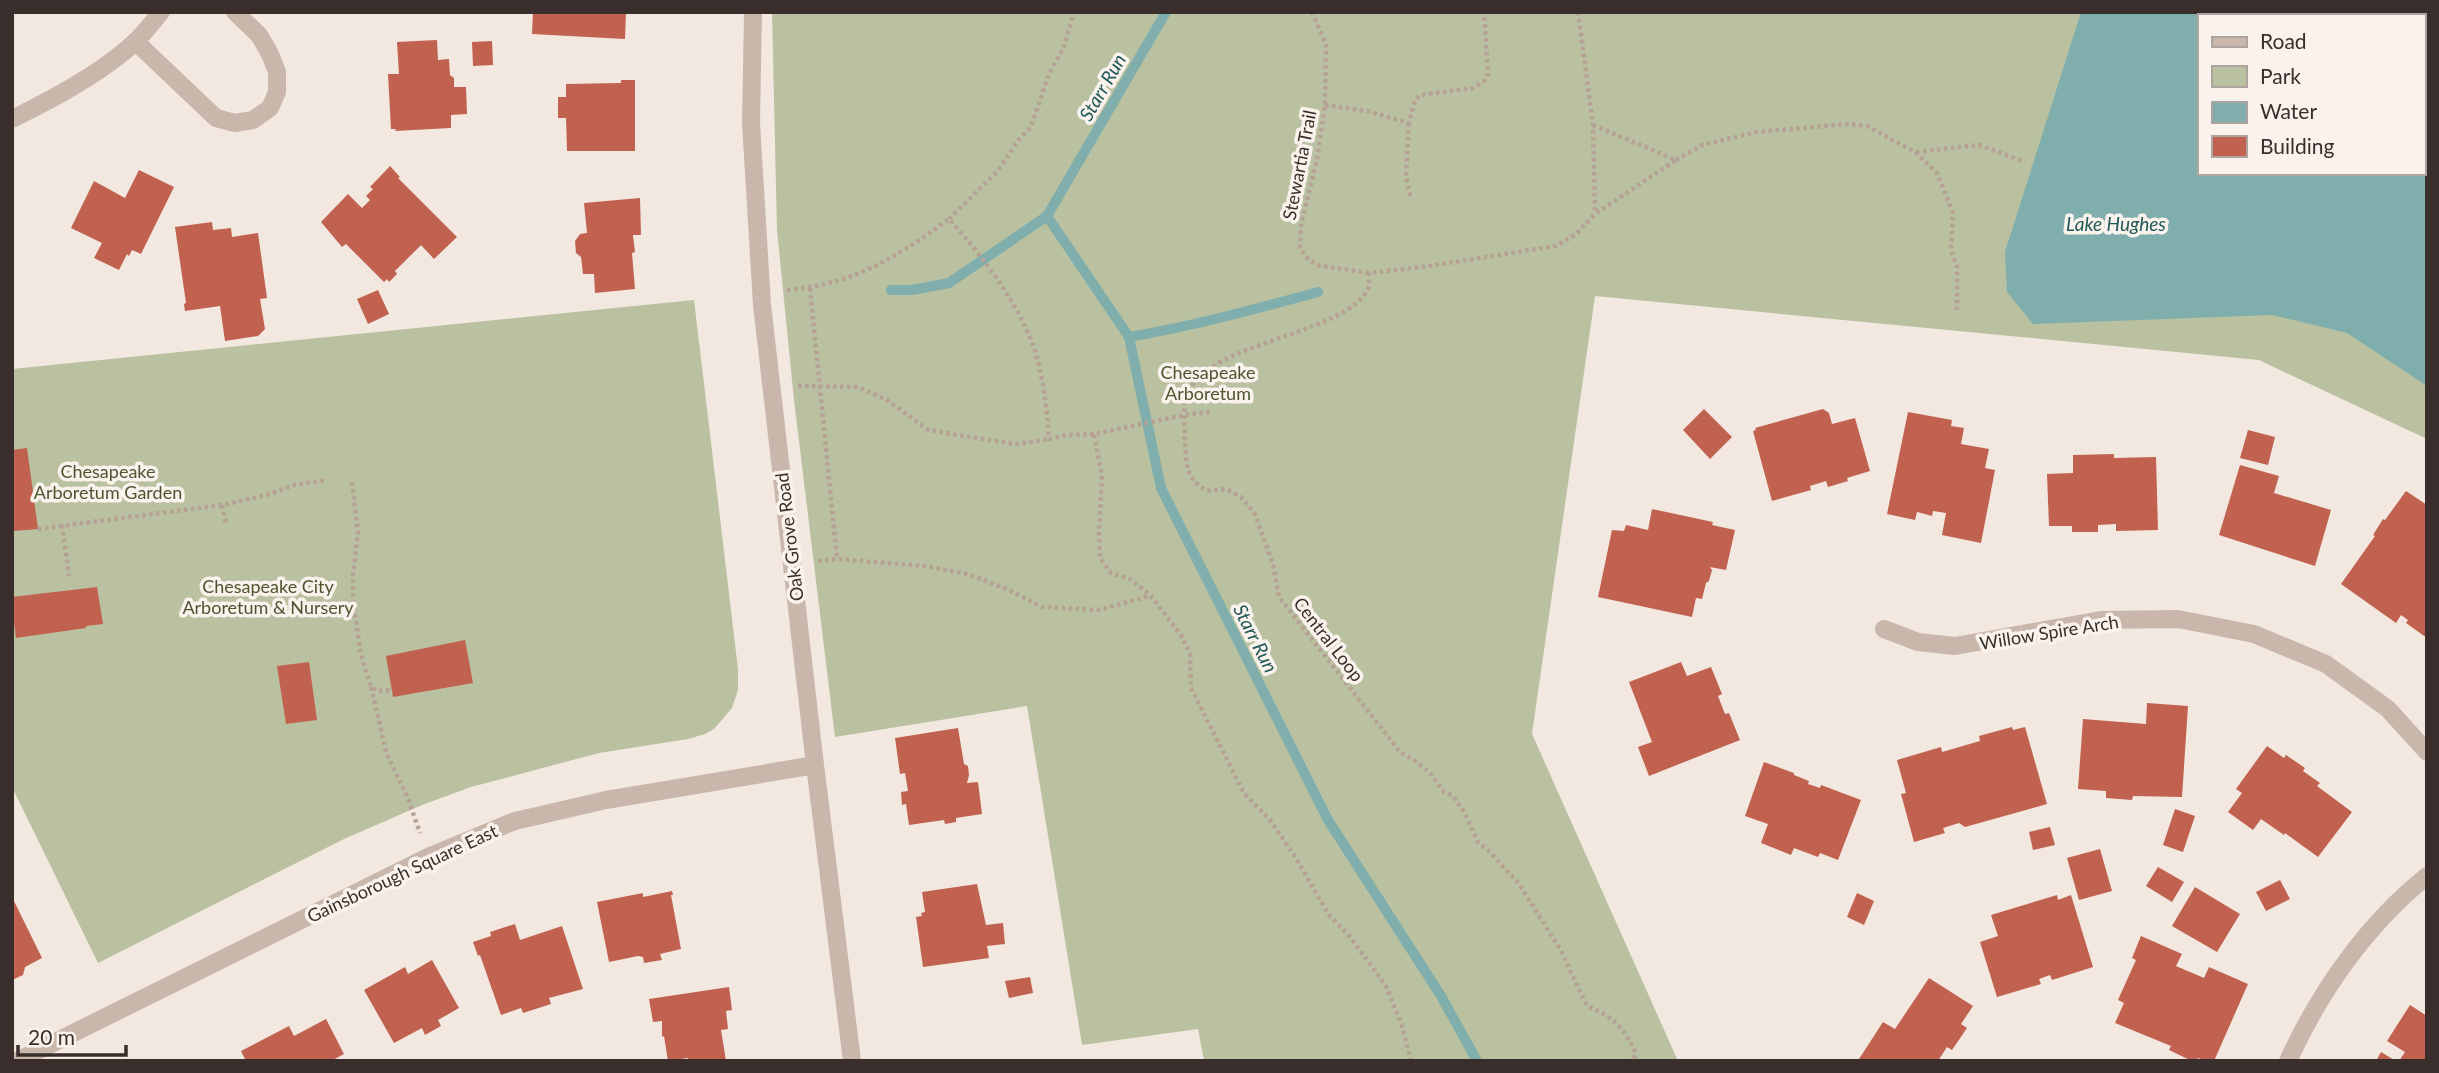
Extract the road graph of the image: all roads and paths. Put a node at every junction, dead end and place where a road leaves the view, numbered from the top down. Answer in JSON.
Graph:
{"nodes":[{"id":1,"x":161,"y":12,"type":"edge"},
{"id":2,"x":235,"y":12,"type":"edge"},
{"id":3,"x":753,"y":12,"type":"edge"},
{"id":4,"x":1074,"y":12,"type":"edge"},
{"id":5,"x":1312,"y":12,"type":"edge"},
{"id":6,"x":1483,"y":12,"type":"edge"},
{"id":7,"x":1572,"y":12,"type":"edge"},
{"id":8,"x":1578,"y":15,"type":"edge"},
{"id":9,"x":136,"y":42,"type":"junction"},
{"id":10,"x":1325,"y":105,"type":"junction"},
{"id":11,"x":12,"y":119,"type":"edge"},
{"id":12,"x":1409,"y":123,"type":"junction"},
{"id":13,"x":1593,"y":125,"type":"junction"},
{"id":14,"x":1915,"y":152,"type":"junction"},
{"id":15,"x":1676,"y":160,"type":"junction"},
{"id":16,"x":2025,"y":162,"type":"dead end"},
{"id":17,"x":1411,"y":199,"type":"dead end"},
{"id":18,"x":1595,"y":214,"type":"junction"},
{"id":19,"x":949,"y":219,"type":"junction"},
{"id":20,"x":1369,"y":273,"type":"junction"},
{"id":21,"x":810,"y":288,"type":"junction"},
{"id":22,"x":761,"y":292,"type":"junction"},
{"id":23,"x":1957,"y":310,"type":"dead end"},
{"id":24,"x":821,"y":385,"type":"junction"},
{"id":25,"x":772,"y":388,"type":"junction"},
{"id":26,"x":1210,"y":412,"type":"dead end"},
{"id":27,"x":1184,"y":415,"type":"junction"},
{"id":28,"x":1094,"y":434,"type":"junction"},
{"id":29,"x":1049,"y":439,"type":"junction"},
{"id":30,"x":327,"y":480,"type":"dead end"},
{"id":31,"x":352,"y":482,"type":"dead end"},
{"id":32,"x":222,"y":505,"type":"junction"},
{"id":33,"x":226,"y":524,"type":"dead end"},
{"id":34,"x":62,"y":525,"type":"junction"},
{"id":35,"x":37,"y":528,"type":"dead end"},
{"id":36,"x":837,"y":559,"type":"junction"},
{"id":37,"x":792,"y":564,"type":"junction"},
{"id":38,"x":69,"y":576,"type":"dead end"},
{"id":39,"x":1150,"y":595,"type":"junction"},
{"id":40,"x":1884,"y":629,"type":"dead end"},
{"id":41,"x":371,"y":687,"type":"junction"},
{"id":42,"x":392,"y":690,"type":"dead end"},
{"id":43,"x":2427,"y":752,"type":"edge"},
{"id":44,"x":815,"y":765,"type":"junction"},
{"id":45,"x":430,"y":856,"type":"junction"},
{"id":46,"x":2427,"y":876,"type":"edge"},
{"id":47,"x":17,"y":1061,"type":"edge"},
{"id":48,"x":852,"y":1061,"type":"edge"},
{"id":49,"x":1411,"y":1061,"type":"edge"},
{"id":50,"x":1633,"y":1061,"type":"edge"},
{"id":51,"x":2288,"y":1061,"type":"edge"}],
"edges":[{"from":1,"to":9,"type":"street"},
{"from":2,"to":9,"type":"street"},
{"from":3,"to":22,"type":"street","name":"Oak Grove Road"},
{"from":4,"to":19,"type":"path"},
{"from":5,"to":10,"type":"path","name":"Stewartia Trail"},
{"from":6,"to":12,"type":"path"},
{"from":7,"to":8,"type":"path"},
{"from":8,"to":13,"type":"path"},
{"from":9,"to":11,"type":"street"},
{"from":10,"to":12,"type":"path"},
{"from":10,"to":20,"type":"path","name":"Stewartia Trail"},
{"from":12,"to":17,"type":"path"},
{"from":13,"to":15,"type":"path"},
{"from":13,"to":18,"type":"path"},
{"from":14,"to":15,"type":"path"},
{"from":14,"to":16,"type":"path"},
{"from":14,"to":23,"type":"path"},
{"from":15,"to":18,"type":"path"},
{"from":18,"to":20,"type":"path"},
{"from":19,"to":21,"type":"path"},
{"from":19,"to":29,"type":"path"},
{"from":20,"to":27,"type":"path","name":"Central Loop"},
{"from":21,"to":22,"type":"path"},
{"from":21,"to":24,"type":"path"},
{"from":22,"to":25,"type":"street","name":"Oak Grove Road"},
{"from":24,"to":25,"type":"path"},
{"from":24,"to":29,"type":"path"},
{"from":24,"to":36,"type":"path"},
{"from":25,"to":37,"type":"street","name":"Oak Grove Road"},
{"from":26,"to":27,"type":"path"},
{"from":27,"to":28,"type":"path"},
{"from":27,"to":50,"type":"path","name":"Central Loop"},
{"from":28,"to":29,"type":"path"},
{"from":28,"to":39,"type":"path"},
{"from":30,"to":32,"type":"path"},
{"from":31,"to":41,"type":"path"},
{"from":32,"to":33,"type":"path"},
{"from":32,"to":34,"type":"path"},
{"from":34,"to":35,"type":"path"},
{"from":34,"to":38,"type":"path"},
{"from":36,"to":37,"type":"path"},
{"from":36,"to":39,"type":"path"},
{"from":37,"to":44,"type":"street","name":"Oak Grove Road"},
{"from":39,"to":49,"type":"path"},
{"from":40,"to":43,"type":"street","name":"Willow Spire Arch"},
{"from":41,"to":42,"type":"path"},
{"from":41,"to":45,"type":"path"},
{"from":44,"to":45,"type":"street","name":"Gainsborough Square East"},
{"from":44,"to":48,"type":"street","name":"Oak Grove Road"},
{"from":45,"to":47,"type":"street","name":"Gainsborough Square East"},
{"from":46,"to":51,"type":"street"}]}
